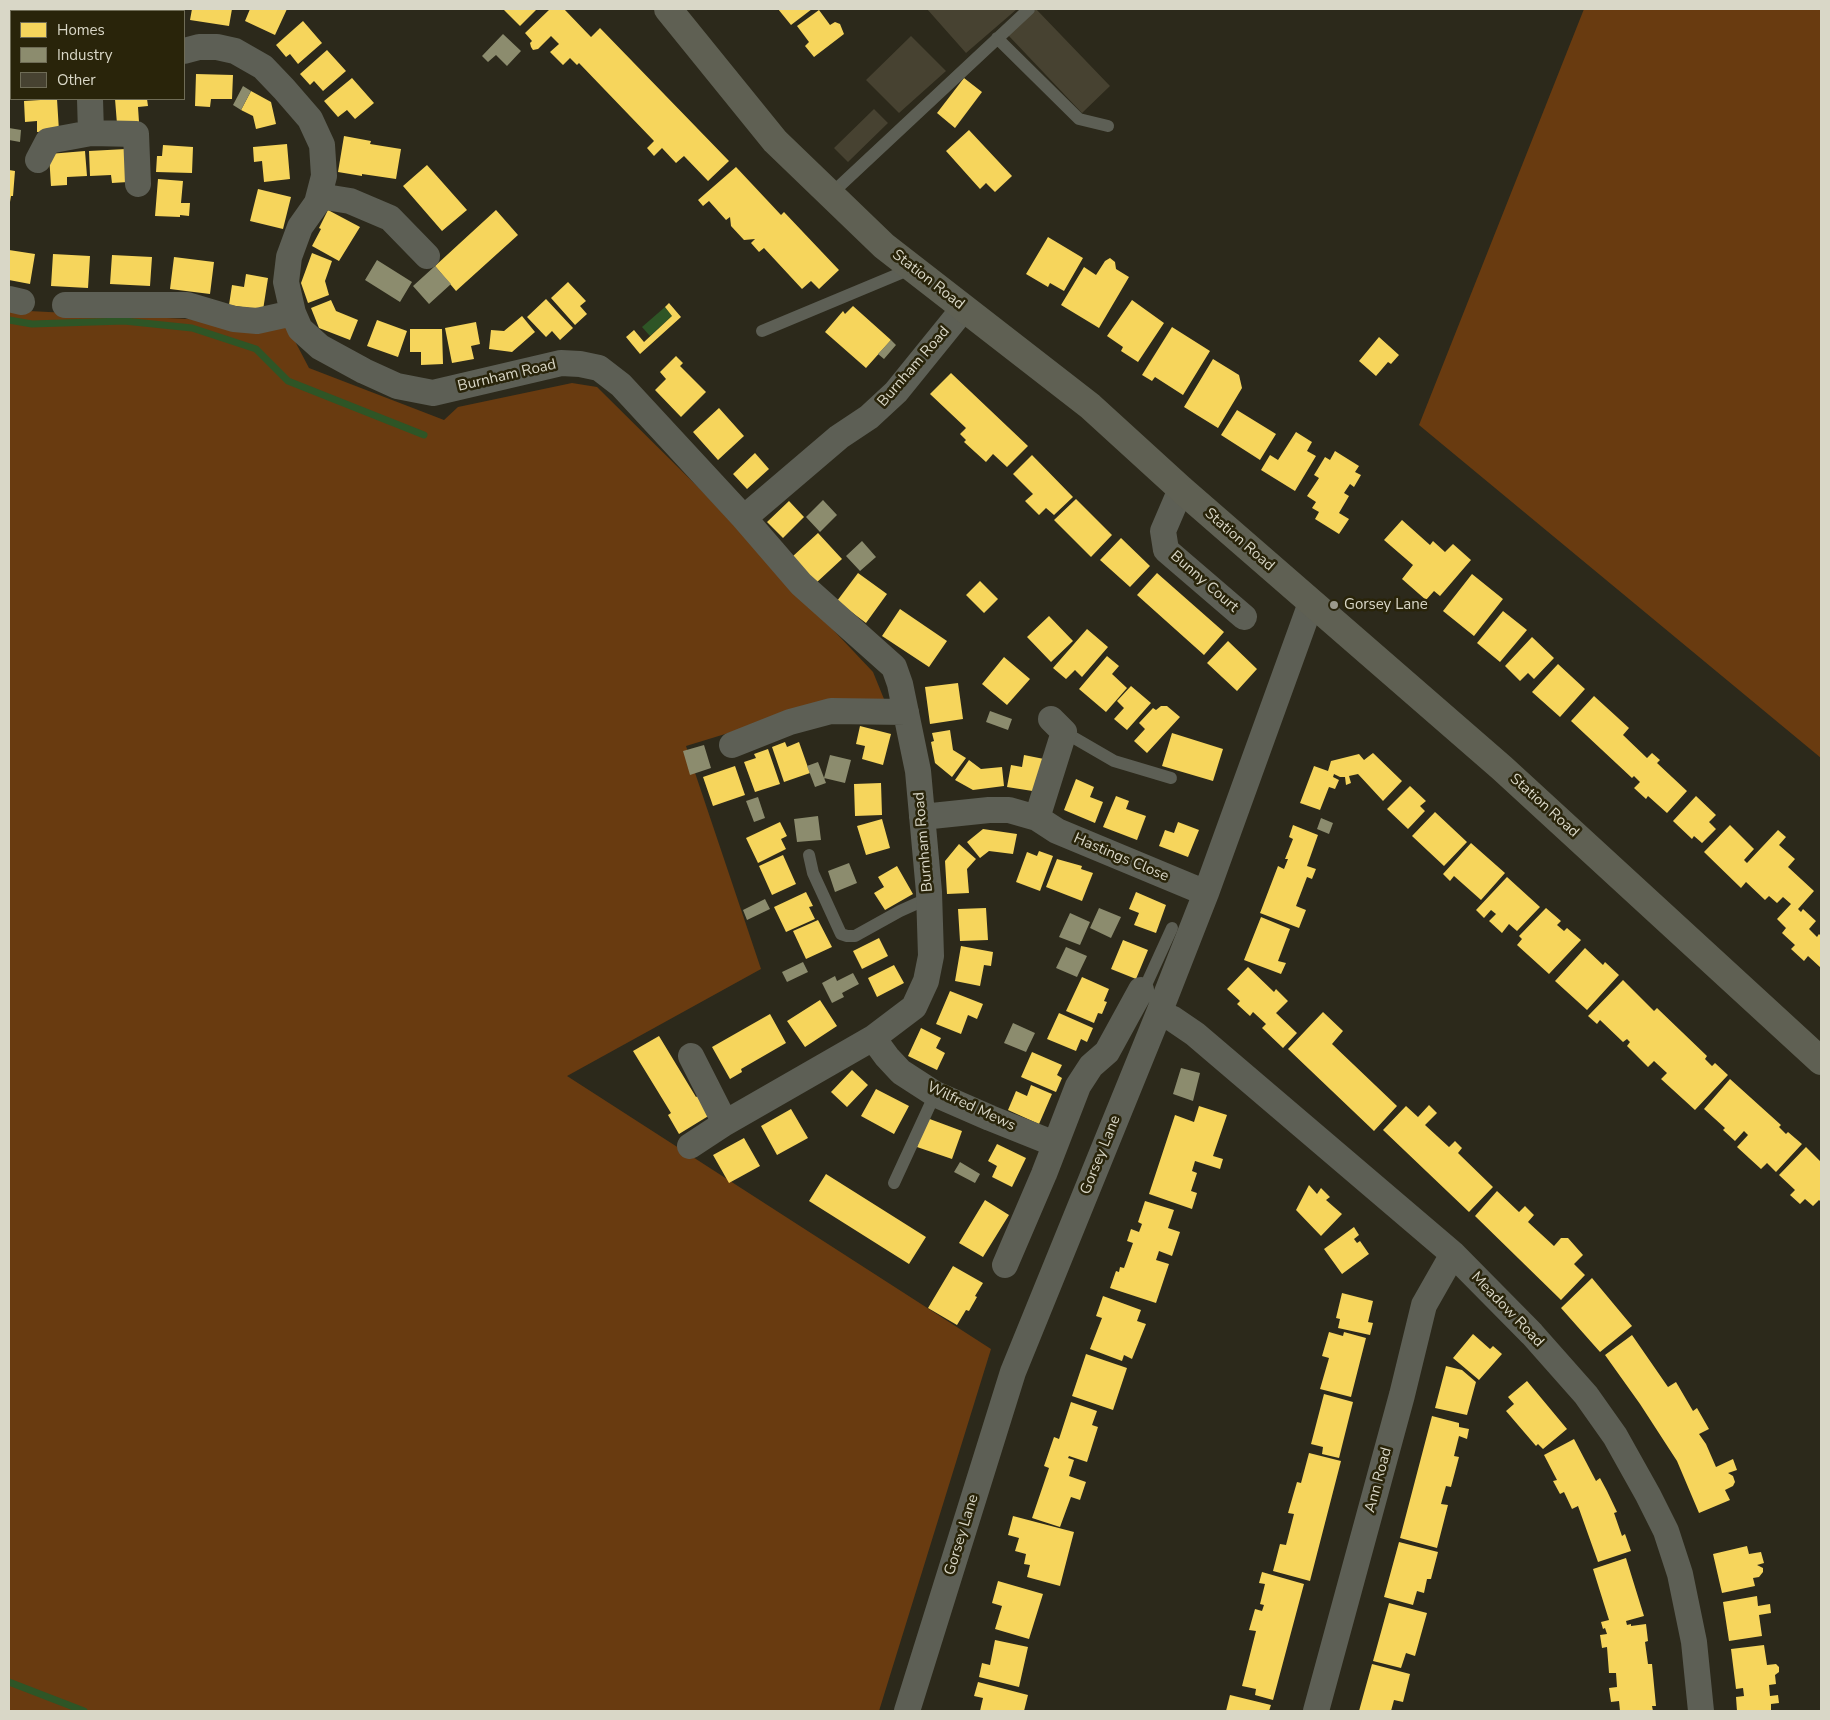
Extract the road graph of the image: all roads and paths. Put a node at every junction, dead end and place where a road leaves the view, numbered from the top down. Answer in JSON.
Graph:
{"nodes":[{"id":1,"x":668,"y":9,"type":"edge"},
{"id":2,"x":1029,"y":9,"type":"edge"},
{"id":3,"x":997,"y":38,"type":"junction"},
{"id":4,"x":185,"y":51,"type":"edge"},
{"id":5,"x":90,"y":100,"type":"edge"},
{"id":6,"x":1108,"y":126,"type":"dead end"},
{"id":7,"x":91,"y":133,"type":"junction"},
{"id":8,"x":38,"y":160,"type":"dead end"},
{"id":9,"x":138,"y":184,"type":"dead end"},
{"id":10,"x":831,"y":194,"type":"junction"},
{"id":11,"x":319,"y":196,"type":"junction"},
{"id":12,"x":427,"y":256,"type":"dead end"},
{"id":13,"x":913,"y":268,"type":"junction"},
{"id":14,"x":65,"y":305,"type":"dead end"},
{"id":15,"x":964,"y":308,"type":"junction"},
{"id":16,"x":292,"y":313,"type":"junction"},
{"id":17,"x":762,"y":330,"type":"dead end"},
{"id":18,"x":1181,"y":489,"type":"junction"},
{"id":19,"x":744,"y":518,"type":"junction"},
{"id":20,"x":1311,"y":603,"type":"junction"},
{"id":21,"x":1244,"y":617,"type":"dead end"},
{"id":22,"x":906,"y":712,"type":"junction"},
{"id":23,"x":1057,"y":726,"type":"joint"},
{"id":24,"x":732,"y":745,"type":"dead end"},
{"id":25,"x":1171,"y":778,"type":"dead end"},
{"id":26,"x":922,"y":817,"type":"junction"},
{"id":27,"x":1037,"y":818,"type":"junction"},
{"id":28,"x":809,"y":855,"type":"dead end"},
{"id":29,"x":1206,"y":893,"type":"junction"},
{"id":30,"x":929,"y":898,"type":"junction"},
{"id":31,"x":1172,"y":928,"type":"dead end"},
{"id":32,"x":1140,"y":990,"type":"joint"},
{"id":33,"x":1159,"y":1014,"type":"junction"},
{"id":34,"x":874,"y":1038,"type":"junction"},
{"id":35,"x":691,"y":1056,"type":"dead end"},
{"id":36,"x":1821,"y":1061,"type":"edge"},
{"id":37,"x":935,"y":1094,"type":"junction"},
{"id":38,"x":725,"y":1122,"type":"junction"},
{"id":39,"x":1055,"y":1144,"type":"junction"},
{"id":40,"x":690,"y":1146,"type":"dead end"},
{"id":41,"x":894,"y":1183,"type":"dead end"},
{"id":42,"x":1453,"y":1254,"type":"junction"},
{"id":43,"x":1005,"y":1265,"type":"dead end"},
{"id":44,"x":907,"y":1711,"type":"edge"},
{"id":45,"x":1316,"y":1711,"type":"edge"},
{"id":46,"x":1700,"y":1711,"type":"edge"}],
"edges":[{"from":1,"to":10,"type":"street","name":"Station Road"},
{"from":2,"to":3,"type":"lane"},
{"from":3,"to":6,"type":"lane"},
{"from":3,"to":10,"type":"lane"},
{"from":4,"to":11,"type":"street","name":"Burnham Road"},
{"from":5,"to":7,"type":"street"},
{"from":7,"to":8,"type":"street"},
{"from":7,"to":9,"type":"street"},
{"from":10,"to":13,"type":"street","name":"Station Road"},
{"from":11,"to":12,"type":"street"},
{"from":11,"to":16,"type":"street","name":"Burnham Road"},
{"from":13,"to":15,"type":"street","name":"Station Road"},
{"from":13,"to":17,"type":"lane"},
{"from":14,"to":16,"type":"street"},
{"from":15,"to":18,"type":"street","name":"Station Road"},
{"from":15,"to":19,"type":"street","name":"Burnham Road"},
{"from":16,"to":19,"type":"street","name":"Burnham Road"},
{"from":18,"to":20,"type":"street","name":"Station Road"},
{"from":18,"to":21,"type":"street","name":"Bunny Court"},
{"from":19,"to":22,"type":"street","name":"Burnham Road"},
{"from":20,"to":29,"type":"street","name":"Gorsey Lane"},
{"from":20,"to":36,"type":"street","name":"Station Road"},
{"from":22,"to":24,"type":"street"},
{"from":22,"to":26,"type":"street","name":"Burnham Road"},
{"from":23,"to":25,"type":"lane"},
{"from":23,"to":27,"type":"street"},
{"from":26,"to":27,"type":"street","name":"Hastings Close"},
{"from":26,"to":30,"type":"street","name":"Burnham Road"},
{"from":27,"to":29,"type":"street","name":"Hastings Close"},
{"from":28,"to":30,"type":"lane"},
{"from":29,"to":33,"type":"street","name":"Gorsey Lane"},
{"from":30,"to":34,"type":"street","name":"Burnham Road"},
{"from":31,"to":32,"type":"lane"},
{"from":32,"to":39,"type":"street"},
{"from":33,"to":42,"type":"street","name":"Meadow Road"},
{"from":33,"to":44,"type":"street","name":"Gorsey Lane"},
{"from":34,"to":37,"type":"street","name":"Wilfred Mews"},
{"from":34,"to":38,"type":"street","name":"Burnham Road"},
{"from":35,"to":38,"type":"street"},
{"from":37,"to":39,"type":"street","name":"Wilfred Mews"},
{"from":37,"to":41,"type":"lane"},
{"from":38,"to":40,"type":"street","name":"Burnham Road"},
{"from":39,"to":43,"type":"street"},
{"from":42,"to":45,"type":"street","name":"Ann Road"},
{"from":42,"to":46,"type":"street","name":"Meadow Road"}]}
